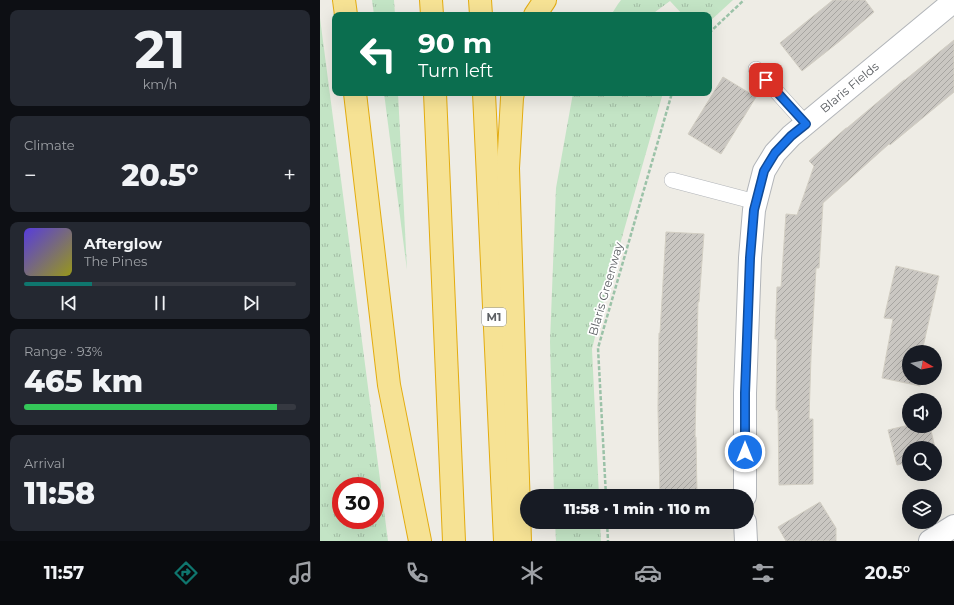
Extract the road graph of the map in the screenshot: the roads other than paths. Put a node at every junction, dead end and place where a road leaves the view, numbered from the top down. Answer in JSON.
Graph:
{"nodes":[{"id":1,"x":344,"y":0,"type":"edge"},
{"id":2,"x":431,"y":0,"type":"edge"},
{"id":3,"x":480,"y":0,"type":"edge"},
{"id":4,"x":545,"y":0,"type":"edge"},
{"id":5,"x":954,"y":2,"type":"edge"},
{"id":6,"x":346,"y":12,"type":"edge"},
{"id":7,"x":432,"y":12,"type":"edge"},
{"id":8,"x":481,"y":12,"type":"edge"},
{"id":9,"x":537,"y":12,"type":"edge"},
{"id":10,"x":756,"y":69,"type":"dead end"},
{"id":11,"x":355,"y":96,"type":"edge"},
{"id":12,"x":435,"y":96,"type":"edge"},
{"id":13,"x":484,"y":96,"type":"edge"},
{"id":14,"x":513,"y":96,"type":"edge"},
{"id":15,"x":806,"y":124,"type":"junction"},
{"id":16,"x":672,"y":180,"type":"dead end"},
{"id":17,"x":756,"y":202,"type":"junction"},
{"id":18,"x":745,"y":489,"type":"edge"},
{"id":19,"x":954,"y":526,"type":"edge"},
{"id":20,"x":745,"y":529,"type":"edge"},
{"id":21,"x":420,"y":541,"type":"edge"},
{"id":22,"x":454,"y":541,"type":"edge"},
{"id":23,"x":505,"y":541,"type":"edge"},
{"id":24,"x":520,"y":541,"type":"edge"},
{"id":25,"x":746,"y":541,"type":"edge"},
{"id":26,"x":930,"y":541,"type":"edge"}],
"edges":[{"from":1,"to":6,"type":"highway"},
{"from":2,"to":7,"type":"highway"},
{"from":3,"to":8,"type":"highway"},
{"from":4,"to":9,"type":"highway"},
{"from":5,"to":15,"type":"street","name":"Blaris Fields"},
{"from":10,"to":15,"type":"lane"},
{"from":11,"to":21,"type":"highway"},
{"from":12,"to":22,"type":"highway"},
{"from":13,"to":23,"type":"highway","number":"M1"},
{"from":14,"to":24,"type":"highway"},
{"from":15,"to":17,"type":"street","name":"Blaris Fields"},
{"from":16,"to":17,"type":"lane"},
{"from":17,"to":18,"type":"street","name":"Blaris Fields"},
{"from":19,"to":26,"type":"street"},
{"from":20,"to":25,"type":"street"}]}
